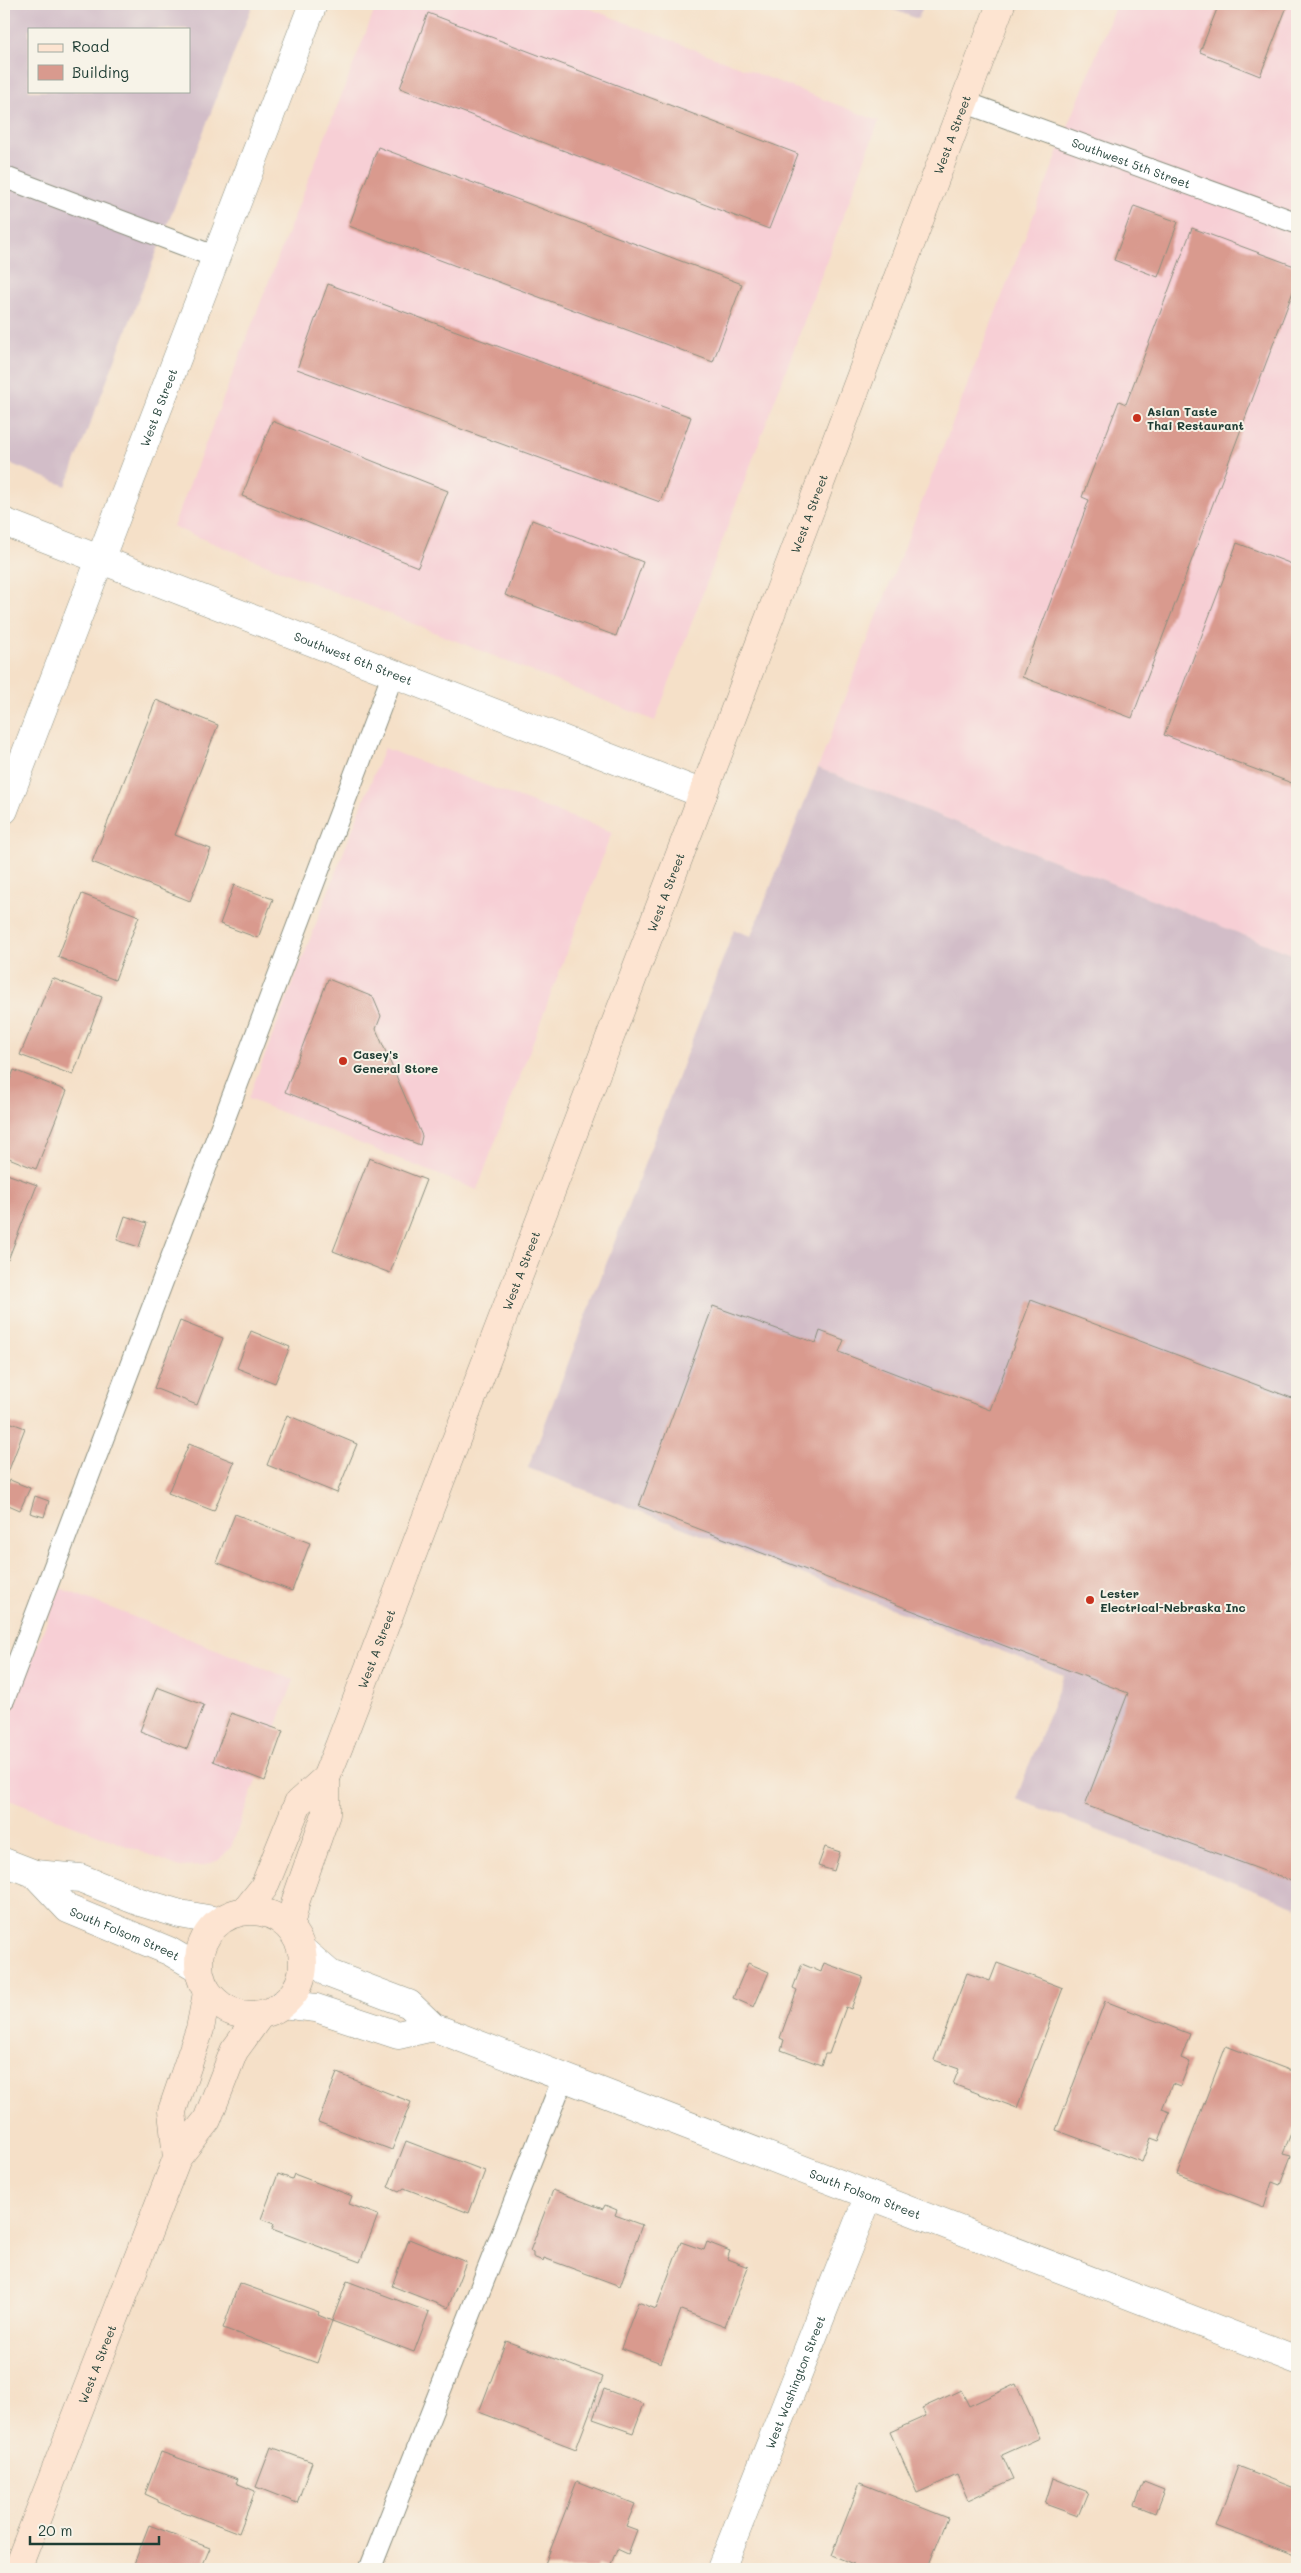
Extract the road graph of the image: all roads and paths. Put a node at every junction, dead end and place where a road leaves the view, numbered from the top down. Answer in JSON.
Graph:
{"nodes":[{"id":1,"x":314,"y":4,"type":"edge"},
{"id":2,"x":1001,"y":4,"type":"edge"},
{"id":3,"x":964,"y":102,"type":"junction"},
{"id":4,"x":4,"y":177,"type":"edge"},
{"id":5,"x":1297,"y":222,"type":"edge"},
{"id":6,"x":216,"y":257,"type":"junction"},
{"id":7,"x":4,"y":522,"type":"edge"},
{"id":8,"x":100,"y":560,"type":"junction"},
{"id":9,"x":393,"y":674,"type":"junction"},
{"id":10,"x":703,"y":794,"type":"junction"},
{"id":11,"x":4,"y":810,"type":"edge"},
{"id":12,"x":4,"y":1699,"type":"edge"},
{"id":13,"x":326,"y":1778,"type":"junction"},
{"id":14,"x":4,"y":1862,"type":"edge"},
{"id":15,"x":34,"y":1874,"type":"junction"},
{"id":16,"x":246,"y":1910,"type":"junction"},
{"id":17,"x":218,"y":1921,"type":"junction"},
{"id":18,"x":296,"y":1938,"type":"junction"},
{"id":19,"x":202,"y":1980,"type":"junction"},
{"id":20,"x":271,"y":2010,"type":"junction"},
{"id":21,"x":433,"y":2027,"type":"junction"},
{"id":22,"x":564,"y":2076,"type":"junction"},
{"id":23,"x":177,"y":2158,"type":"junction"},
{"id":24,"x":869,"y":2195,"type":"junction"},
{"id":25,"x":1297,"y":2360,"type":"edge"},
{"id":26,"x":17,"y":2569,"type":"edge"},
{"id":27,"x":370,"y":2569,"type":"edge"},
{"id":28,"x":721,"y":2569,"type":"edge"}],
"edges":[{"from":1,"to":6,"type":"street","name":"West B Street"},
{"from":2,"to":3,"type":"main road","name":"West A Street"},
{"from":3,"to":5,"type":"lane","name":"Southwest 5th Street"},
{"from":3,"to":10,"type":"main road","name":"West A Street"},
{"from":4,"to":6,"type":"lane"},
{"from":6,"to":8,"type":"street","name":"West B Street"},
{"from":7,"to":8,"type":"street","name":"Southwest 6th Street"},
{"from":8,"to":9,"type":"street","name":"Southwest 6th Street"},
{"from":8,"to":11,"type":"street","name":"West B Street"},
{"from":9,"to":10,"type":"street","name":"Southwest 6th Street"},
{"from":9,"to":12,"type":"lane"},
{"from":10,"to":13,"type":"main road","name":"West A Street"},
{"from":13,"to":16,"type":"main road","name":"West A Street"},
{"from":13,"to":18,"type":"main road","name":"West A Street"},
{"from":14,"to":15,"type":"street","name":"South Folsom Street"},
{"from":15,"to":17,"type":"street","name":"South Folsom Street"},
{"from":15,"to":19,"type":"street","name":"South Folsom Street"},
{"from":16,"to":17,"type":"main road"},
{"from":16,"to":18,"type":"main road"},
{"from":17,"to":19,"type":"main road"},
{"from":18,"to":20,"type":"main road"},
{"from":18,"to":21,"type":"street","name":"South Folsom Street"},
{"from":19,"to":20,"type":"main road"},
{"from":19,"to":23,"type":"main road","name":"West A Street"},
{"from":20,"to":21,"type":"street"},
{"from":20,"to":23,"type":"main road","name":"West A Street"},
{"from":21,"to":22,"type":"street","name":"South Folsom Street"},
{"from":22,"to":24,"type":"street","name":"South Folsom Street"},
{"from":22,"to":27,"type":"lane"},
{"from":23,"to":26,"type":"main road","name":"West A Street"},
{"from":24,"to":25,"type":"street","name":"South Folsom Street"},
{"from":24,"to":28,"type":"street","name":"West Washington Street"}]}
